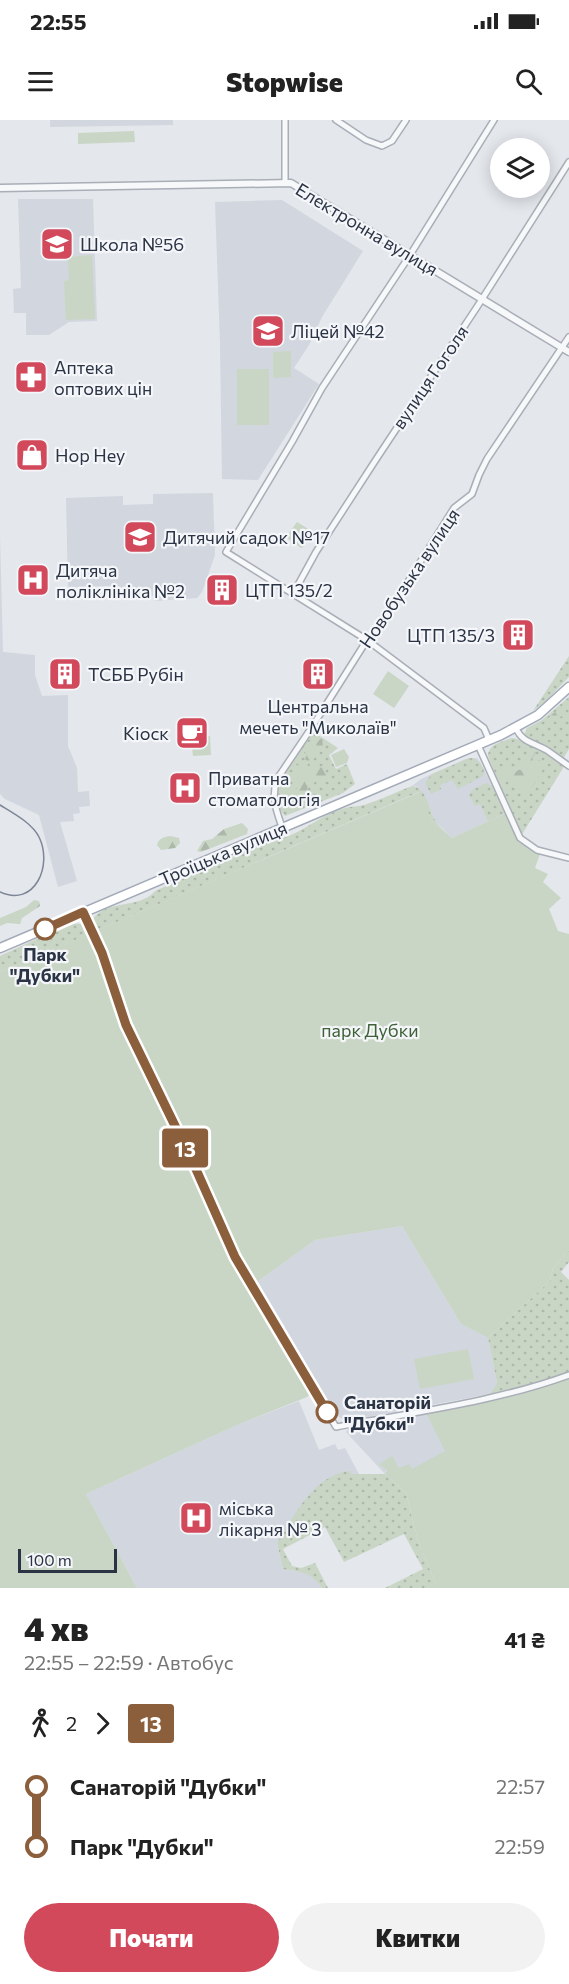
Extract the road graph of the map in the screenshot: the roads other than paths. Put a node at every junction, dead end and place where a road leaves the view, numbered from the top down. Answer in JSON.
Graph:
{"nodes":[{"id":1,"x":285,"y":120,"type":"edge"},
{"id":2,"x":336,"y":120,"type":"edge"},
{"id":3,"x":406,"y":120,"type":"edge"},
{"id":4,"x":494,"y":120,"type":"edge"},
{"id":5,"x":569,"y":162,"type":"edge"},
{"id":6,"x":285,"y":183,"type":"junction"},
{"id":7,"x":0,"y":188,"type":"edge"},
{"id":8,"x":410,"y":255,"type":"junction"},
{"id":9,"x":483,"y":299,"type":"junction"},
{"id":10,"x":569,"y":337,"type":"edge"},
{"id":11,"x":562,"y":347,"type":"junction"},
{"id":12,"x":569,"y":352,"type":"edge"},
{"id":13,"x":292,"y":594,"type":"junction"},
{"id":14,"x":367,"y":640,"type":"junction"},
{"id":15,"x":569,"y":687,"type":"edge"},
{"id":16,"x":516,"y":728,"type":"junction"},
{"id":17,"x":489,"y":740,"type":"junction"},
{"id":18,"x":478,"y":745,"type":"junction"},
{"id":19,"x":569,"y":766,"type":"edge"},
{"id":20,"x":282,"y":827,"type":"junction"},
{"id":21,"x":569,"y":858,"type":"edge"},
{"id":22,"x":83,"y":912,"type":"junction"},
{"id":23,"x":0,"y":948,"type":"edge"},
{"id":24,"x":569,"y":1375,"type":"edge"}],
"edges":[{"from":1,"to":6,"type":"street"},
{"from":2,"to":3,"type":"street"},
{"from":4,"to":8,"type":"street"},
{"from":5,"to":9,"type":"street","name":"вулиця Гоголя"},
{"from":6,"to":7,"type":"street","name":"Електронна вулиця"},
{"from":6,"to":8,"type":"street","name":"Електронна вулиця"},
{"from":8,"to":9,"type":"street","name":"Електронна вулиця"},
{"from":8,"to":13,"type":"street"},
{"from":9,"to":11,"type":"street","name":"Електронна вулиця"},
{"from":9,"to":13,"type":"street","name":"вулиця Гоголя"},
{"from":10,"to":11,"type":"street","name":"Новобузька вулиця"},
{"from":11,"to":12,"type":"street","name":"Електронна вулиця"},
{"from":11,"to":14,"type":"street","name":"Новобузька вулиця"},
{"from":13,"to":14,"type":"street"},
{"from":14,"to":17,"type":"street"},
{"from":14,"to":20,"type":"street","name":"Новобузька вулиця"},
{"from":15,"to":16,"type":"main road","name":"Троїцька вулиця"},
{"from":16,"to":17,"type":"main road","name":"Троїцька вулиця"},
{"from":16,"to":19,"type":"street"},
{"from":17,"to":18,"type":"main road","name":"Троїцька вулиця"},
{"from":18,"to":20,"type":"main road","name":"Троїцька вулиця"},
{"from":18,"to":21,"type":"street"},
{"from":20,"to":22,"type":"main road","name":"Троїцька вулиця"},
{"from":22,"to":23,"type":"main road","name":"Троїцька вулиця"},
{"from":22,"to":24,"type":"street"}]}
